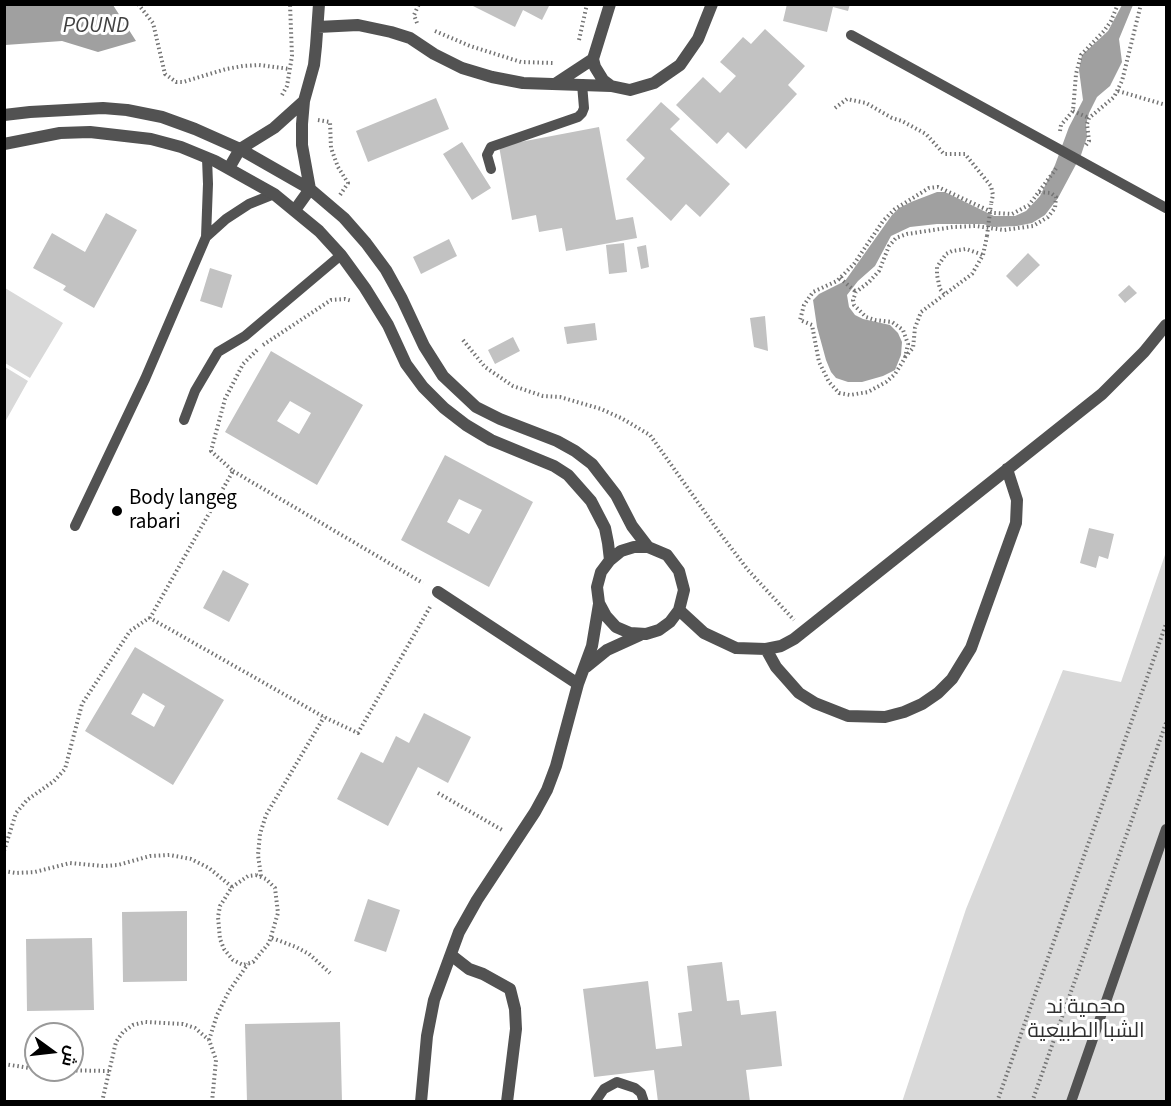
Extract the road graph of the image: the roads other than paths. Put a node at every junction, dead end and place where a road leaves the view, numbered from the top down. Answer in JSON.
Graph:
{"nodes":[{"id":1,"x":319,"y":4,"type":"edge"},
{"id":2,"x":610,"y":4,"type":"edge"},
{"id":3,"x":712,"y":4,"type":"edge"},
{"id":4,"x":318,"y":27,"type":"junction"},
{"id":5,"x":851,"y":35,"type":"dead end"},
{"id":6,"x":593,"y":59,"type":"junction"},
{"id":7,"x":582,"y":84,"type":"junction"},
{"id":8,"x":554,"y":85,"type":"junction"},
{"id":9,"x":611,"y":86,"type":"junction"},
{"id":10,"x":304,"y":101,"type":"junction"},
{"id":11,"x":4,"y":115,"type":"edge"},
{"id":12,"x":4,"y":144,"type":"edge"},
{"id":13,"x":240,"y":149,"type":"junction"},
{"id":14,"x":207,"y":158,"type":"junction"},
{"id":15,"x":229,"y":168,"type":"junction"},
{"id":16,"x":491,"y":169,"type":"dead end"},
{"id":17,"x":310,"y":189,"type":"junction"},
{"id":18,"x":274,"y":194,"type":"junction"},
{"id":19,"x":1167,"y":208,"type":"edge"},
{"id":20,"x":295,"y":210,"type":"junction"},
{"id":21,"x":206,"y":237,"type":"junction"},
{"id":22,"x":341,"y":255,"type":"junction"},
{"id":23,"x":1167,"y":325,"type":"edge"},
{"id":24,"x":456,"y":390,"type":"junction"},
{"id":25,"x":444,"y":408,"type":"junction"},
{"id":26,"x":184,"y":420,"type":"dead end"},
{"id":27,"x":1007,"y":469,"type":"junction"},
{"id":28,"x":75,"y":526,"type":"dead end"},
{"id":29,"x":648,"y":547,"type":"junction"},
{"id":30,"x":610,"y":560,"type":"junction"},
{"id":31,"x":438,"y":592,"type":"road end"},
{"id":32,"x":599,"y":603,"type":"junction"},
{"id":33,"x":679,"y":610,"type":"junction"},
{"id":34,"x":645,"y":633,"type":"junction"},
{"id":35,"x":766,"y":649,"type":"junction"},
{"id":36,"x":585,"y":668,"type":"junction"},
{"id":37,"x":578,"y":684,"type":"junction"},
{"id":38,"x":1167,"y":829,"type":"edge"},
{"id":39,"x":451,"y":955,"type":"junction"},
{"id":40,"x":421,"y":1101,"type":"edge"},
{"id":41,"x":507,"y":1101,"type":"edge"},
{"id":42,"x":595,"y":1101,"type":"edge"},
{"id":43,"x":644,"y":1101,"type":"edge"},
{"id":44,"x":1071,"y":1101,"type":"edge"}],
"edges":[{"from":1,"to":4,"type":"street"},
{"from":2,"to":6,"type":"street"},
{"from":3,"to":9,"type":"street"},
{"from":4,"to":8,"type":"street"},
{"from":4,"to":10,"type":"street"},
{"from":5,"to":19,"type":"lane"},
{"from":6,"to":8,"type":"street"},
{"from":6,"to":9,"type":"street"},
{"from":7,"to":8,"type":"street"},
{"from":7,"to":9,"type":"street"},
{"from":7,"to":16,"type":"lane"},
{"from":10,"to":13,"type":"street"},
{"from":10,"to":17,"type":"street"},
{"from":11,"to":13,"type":"street"},
{"from":12,"to":14,"type":"street"},
{"from":13,"to":15,"type":"street"},
{"from":13,"to":17,"type":"street"},
{"from":14,"to":15,"type":"street"},
{"from":14,"to":21,"type":"lane"},
{"from":15,"to":18,"type":"street"},
{"from":17,"to":20,"type":"street"},
{"from":17,"to":24,"type":"street"},
{"from":18,"to":20,"type":"street"},
{"from":18,"to":21,"type":"lane"},
{"from":20,"to":22,"type":"street"},
{"from":21,"to":28,"type":"lane"},
{"from":22,"to":25,"type":"street"},
{"from":22,"to":26,"type":"lane"},
{"from":23,"to":27,"type":"street"},
{"from":24,"to":25,"type":"street"},
{"from":24,"to":29,"type":"street"},
{"from":25,"to":30,"type":"street"},
{"from":27,"to":35,"type":"street"},
{"from":27,"to":35,"type":"street"},
{"from":29,"to":30,"type":"street"},
{"from":29,"to":33,"type":"street"},
{"from":30,"to":32,"type":"street"},
{"from":31,"to":37,"type":"street"},
{"from":32,"to":34,"type":"street"},
{"from":32,"to":36,"type":"street"},
{"from":33,"to":34,"type":"street"},
{"from":33,"to":35,"type":"street"},
{"from":34,"to":36,"type":"street"},
{"from":36,"to":37,"type":"street"},
{"from":37,"to":39,"type":"street"},
{"from":38,"to":44,"type":"lane"},
{"from":39,"to":40,"type":"street"},
{"from":39,"to":41,"type":"street"},
{"from":42,"to":43,"type":"lane"}]}
